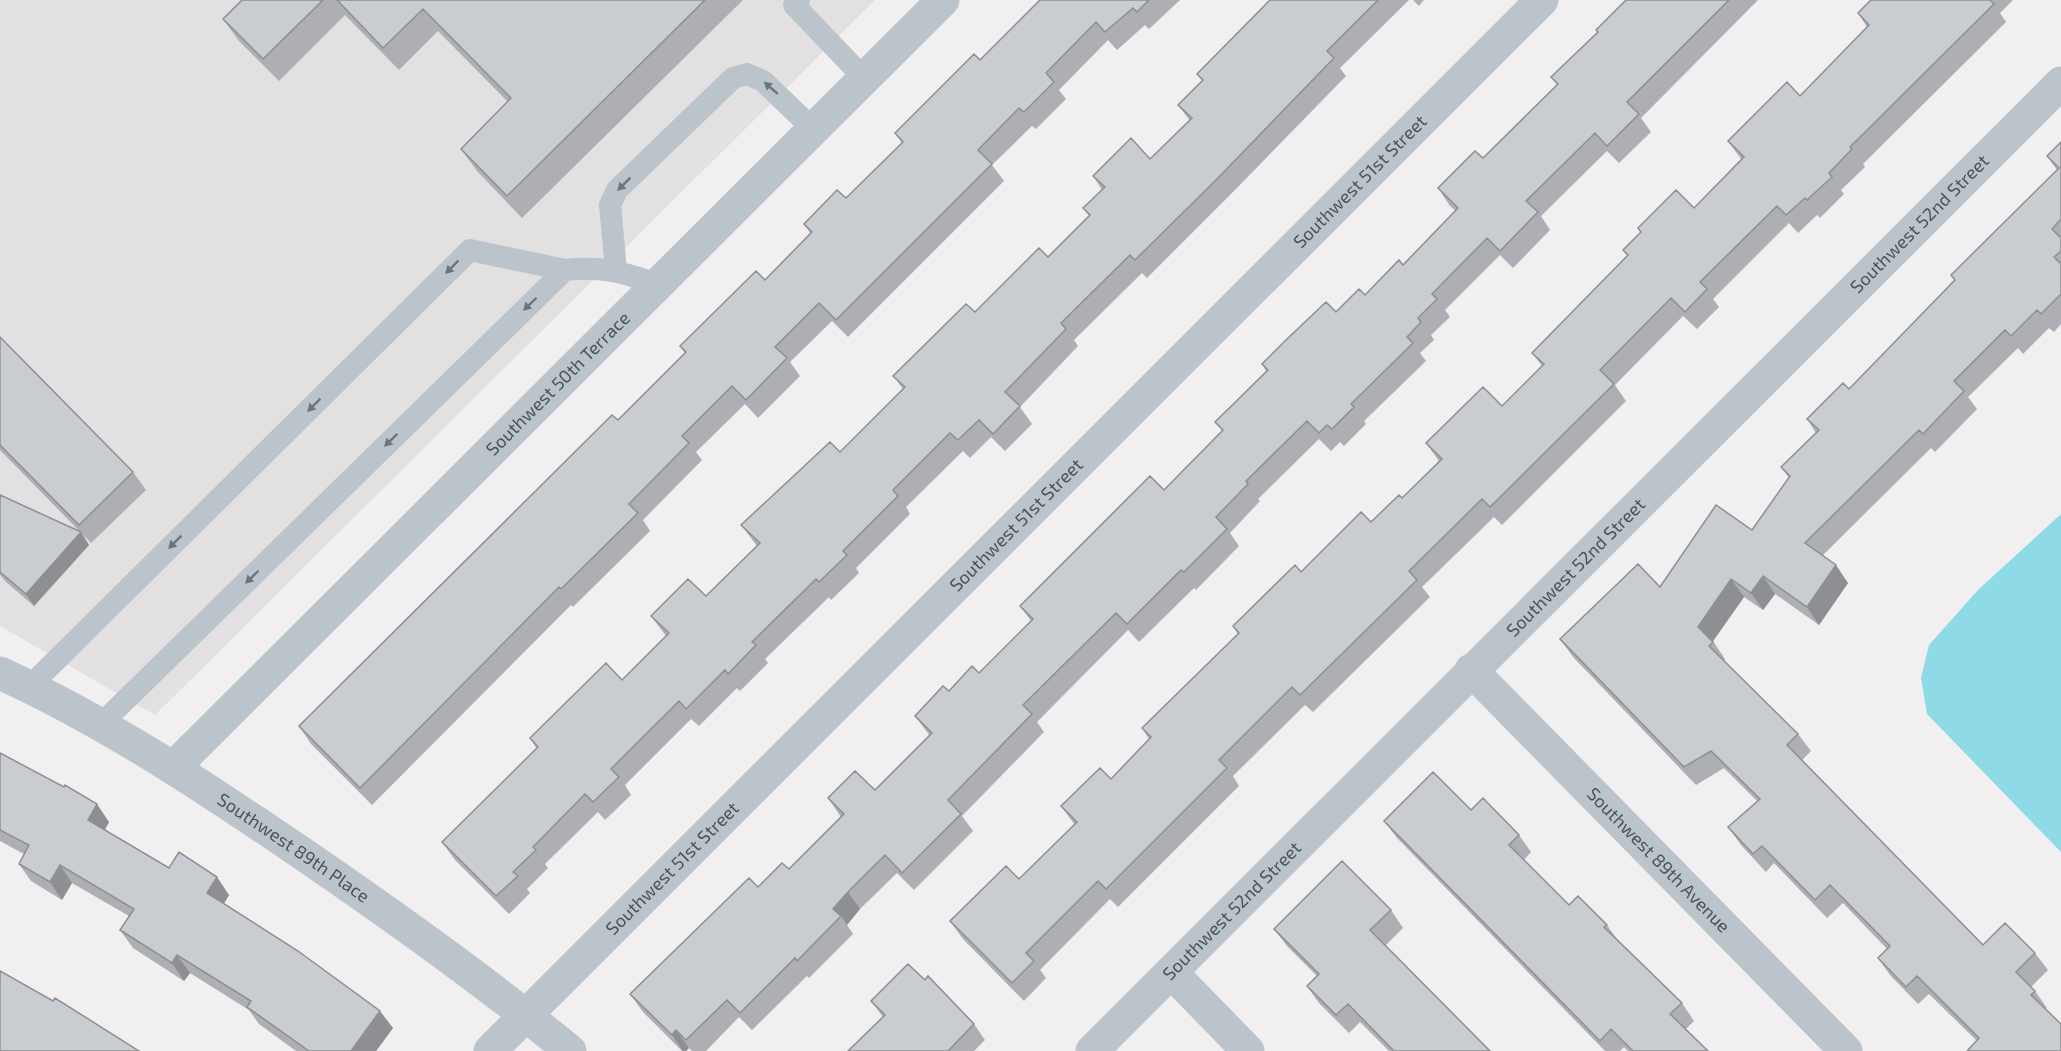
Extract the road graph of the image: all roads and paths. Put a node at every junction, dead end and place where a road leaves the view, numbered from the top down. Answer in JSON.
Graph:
{"nodes":[{"id":1,"x":799,"y":0,"type":"edge"},
{"id":2,"x":943,"y":0,"type":"edge"},
{"id":3,"x":1542,"y":0,"type":"edge"},
{"id":4,"x":864,"y":78,"type":"junction"},
{"id":5,"x":2061,"y":83,"type":"edge"},
{"id":6,"x":813,"y":129,"type":"junction"},
{"id":7,"x":565,"y":270,"type":"junction"},
{"id":8,"x":616,"y":270,"type":"junction"},
{"id":9,"x":657,"y":284,"type":"junction"},
{"id":10,"x":1471,"y":670,"type":"junction"},
{"id":11,"x":0,"y":673,"type":"edge"},
{"id":12,"x":30,"y":686,"type":"junction"},
{"id":13,"x":101,"y":724,"type":"junction"},
{"id":14,"x":173,"y":768,"type":"junction"},
{"id":15,"x":1171,"y":972,"type":"junction"},
{"id":16,"x":525,"y":1016,"type":"junction"},
{"id":17,"x":490,"y":1051,"type":"edge"},
{"id":18,"x":570,"y":1051,"type":"edge"},
{"id":19,"x":1092,"y":1051,"type":"edge"},
{"id":20,"x":1248,"y":1051,"type":"edge"},
{"id":21,"x":1846,"y":1051,"type":"edge"}],
"edges":[{"from":1,"to":4,"type":"lane"},
{"from":2,"to":4,"type":"street","name":"Southwest 50th Terrace"},
{"from":3,"to":16,"type":"street","name":"Southwest 51st Street"},
{"from":4,"to":6,"type":"street","name":"Southwest 50th Terrace"},
{"from":5,"to":10,"type":"street","name":"Southwest 52nd Street"},
{"from":6,"to":8,"type":"lane","one_way":true},
{"from":6,"to":9,"type":"street","name":"Southwest 50th Terrace"},
{"from":7,"to":8,"type":"lane"},
{"from":7,"to":12,"type":"lane","one_way":true},
{"from":7,"to":13,"type":"lane","one_way":true},
{"from":8,"to":9,"type":"lane"},
{"from":9,"to":14,"type":"street","name":"Southwest 50th Terrace"},
{"from":10,"to":15,"type":"street","name":"Southwest 52nd Street"},
{"from":10,"to":21,"type":"street","name":"Southwest 89th Avenue"},
{"from":11,"to":12,"type":"street","name":"Southwest 89th Place"},
{"from":12,"to":13,"type":"street","name":"Southwest 89th Place"},
{"from":13,"to":14,"type":"street","name":"Southwest 89th Place"},
{"from":14,"to":16,"type":"street","name":"Southwest 89th Place"},
{"from":15,"to":19,"type":"street","name":"Southwest 52nd Street"},
{"from":15,"to":20,"type":"street"},
{"from":16,"to":17,"type":"street","name":"Southwest 51st Street"},
{"from":16,"to":18,"type":"street","name":"Southwest 89th Place"}]}
